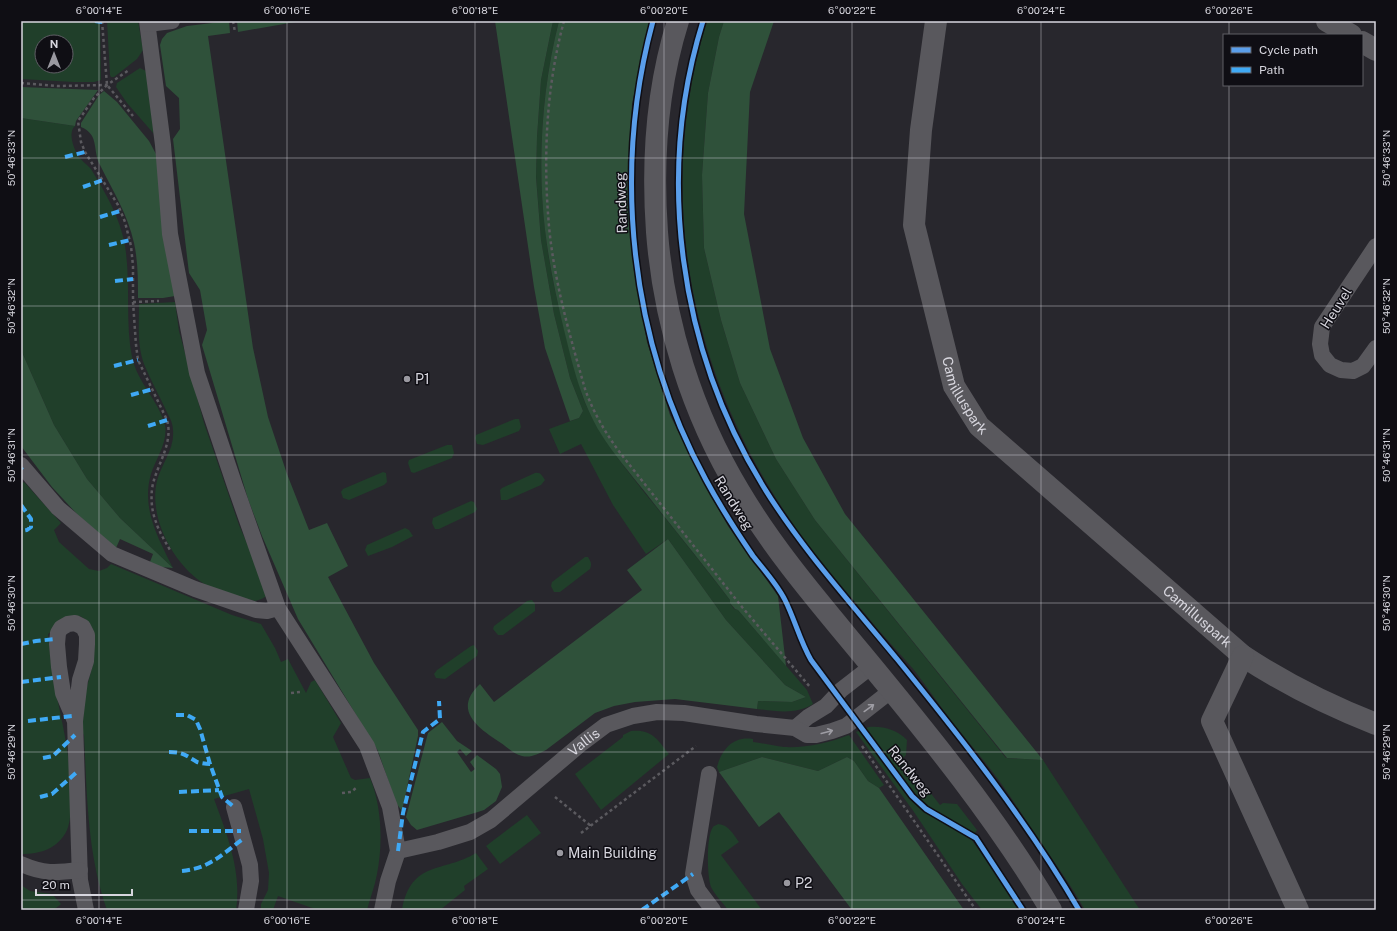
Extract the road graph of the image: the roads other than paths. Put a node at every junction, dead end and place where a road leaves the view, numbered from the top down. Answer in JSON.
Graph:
{"nodes":[{"id":1,"x":172,"y":21,"type":"edge"},
{"id":2,"x":678,"y":21,"type":"edge"},
{"id":3,"x":936,"y":21,"type":"edge"},
{"id":4,"x":1327,"y":21,"type":"edge"},
{"id":5,"x":147,"y":23,"type":"edge"},
{"id":6,"x":1349,"y":34,"type":"edge"},
{"id":7,"x":1363,"y":43,"type":"edge"},
{"id":8,"x":1376,"y":50,"type":"edge"},
{"id":9,"x":1376,"y":246,"type":"edge"},
{"id":10,"x":1376,"y":348,"type":"edge"},
{"id":11,"x":21,"y":465,"type":"edge"},
{"id":12,"x":278,"y":608,"type":"junction"},
{"id":13,"x":1242,"y":656,"type":"junction"},
{"id":14,"x":872,"y":666,"type":"junction"},
{"id":15,"x":892,"y":690,"type":"junction"},
{"id":16,"x":75,"y":722,"type":"junction"},
{"id":17,"x":1376,"y":724,"type":"edge"},
{"id":18,"x":795,"y":728,"type":"junction"},
{"id":19,"x":709,"y":774,"type":"dead end"},
{"id":20,"x":234,"y":806,"type":"dead end"},
{"id":21,"x":398,"y":851,"type":"junction"},
{"id":22,"x":21,"y":864,"type":"edge"},
{"id":23,"x":80,"y":870,"type":"junction"},
{"id":24,"x":86,"y":910,"type":"edge"},
{"id":25,"x":246,"y":910,"type":"edge"},
{"id":26,"x":382,"y":910,"type":"edge"},
{"id":27,"x":713,"y":910,"type":"edge"},
{"id":28,"x":1051,"y":910,"type":"edge"},
{"id":29,"x":1298,"y":910,"type":"edge"}],
"edges":[{"from":1,"to":5,"type":"lane"},
{"from":2,"to":14,"type":"street","name":"Randweg"},
{"from":3,"to":13,"type":"street","name":"Camilluspark"},
{"from":4,"to":6,"type":"street"},
{"from":5,"to":12,"type":"lane"},
{"from":7,"to":8,"type":"street"},
{"from":9,"to":10,"type":"lane","name":"Heuvel"},
{"from":11,"to":12,"type":"lane"},
{"from":12,"to":21,"type":"lane"},
{"from":13,"to":17,"type":"street","name":"Camilluspark"},
{"from":13,"to":29,"type":"street","name":"Camilluspark"},
{"from":14,"to":15,"type":"street","name":"Randweg"},
{"from":14,"to":18,"type":"lane"},
{"from":18,"to":15,"type":"lane","name":"Vallis","one_way":true},
{"from":15,"to":28,"type":"street","name":"Randweg"},
{"from":16,"to":16,"type":"lane"},
{"from":16,"to":23,"type":"lane"},
{"from":18,"to":21,"type":"lane","name":"Vallis"},
{"from":19,"to":27,"type":"lane"},
{"from":20,"to":25,"type":"lane"},
{"from":21,"to":26,"type":"lane"},
{"from":22,"to":23,"type":"lane"},
{"from":23,"to":24,"type":"lane"}]}
